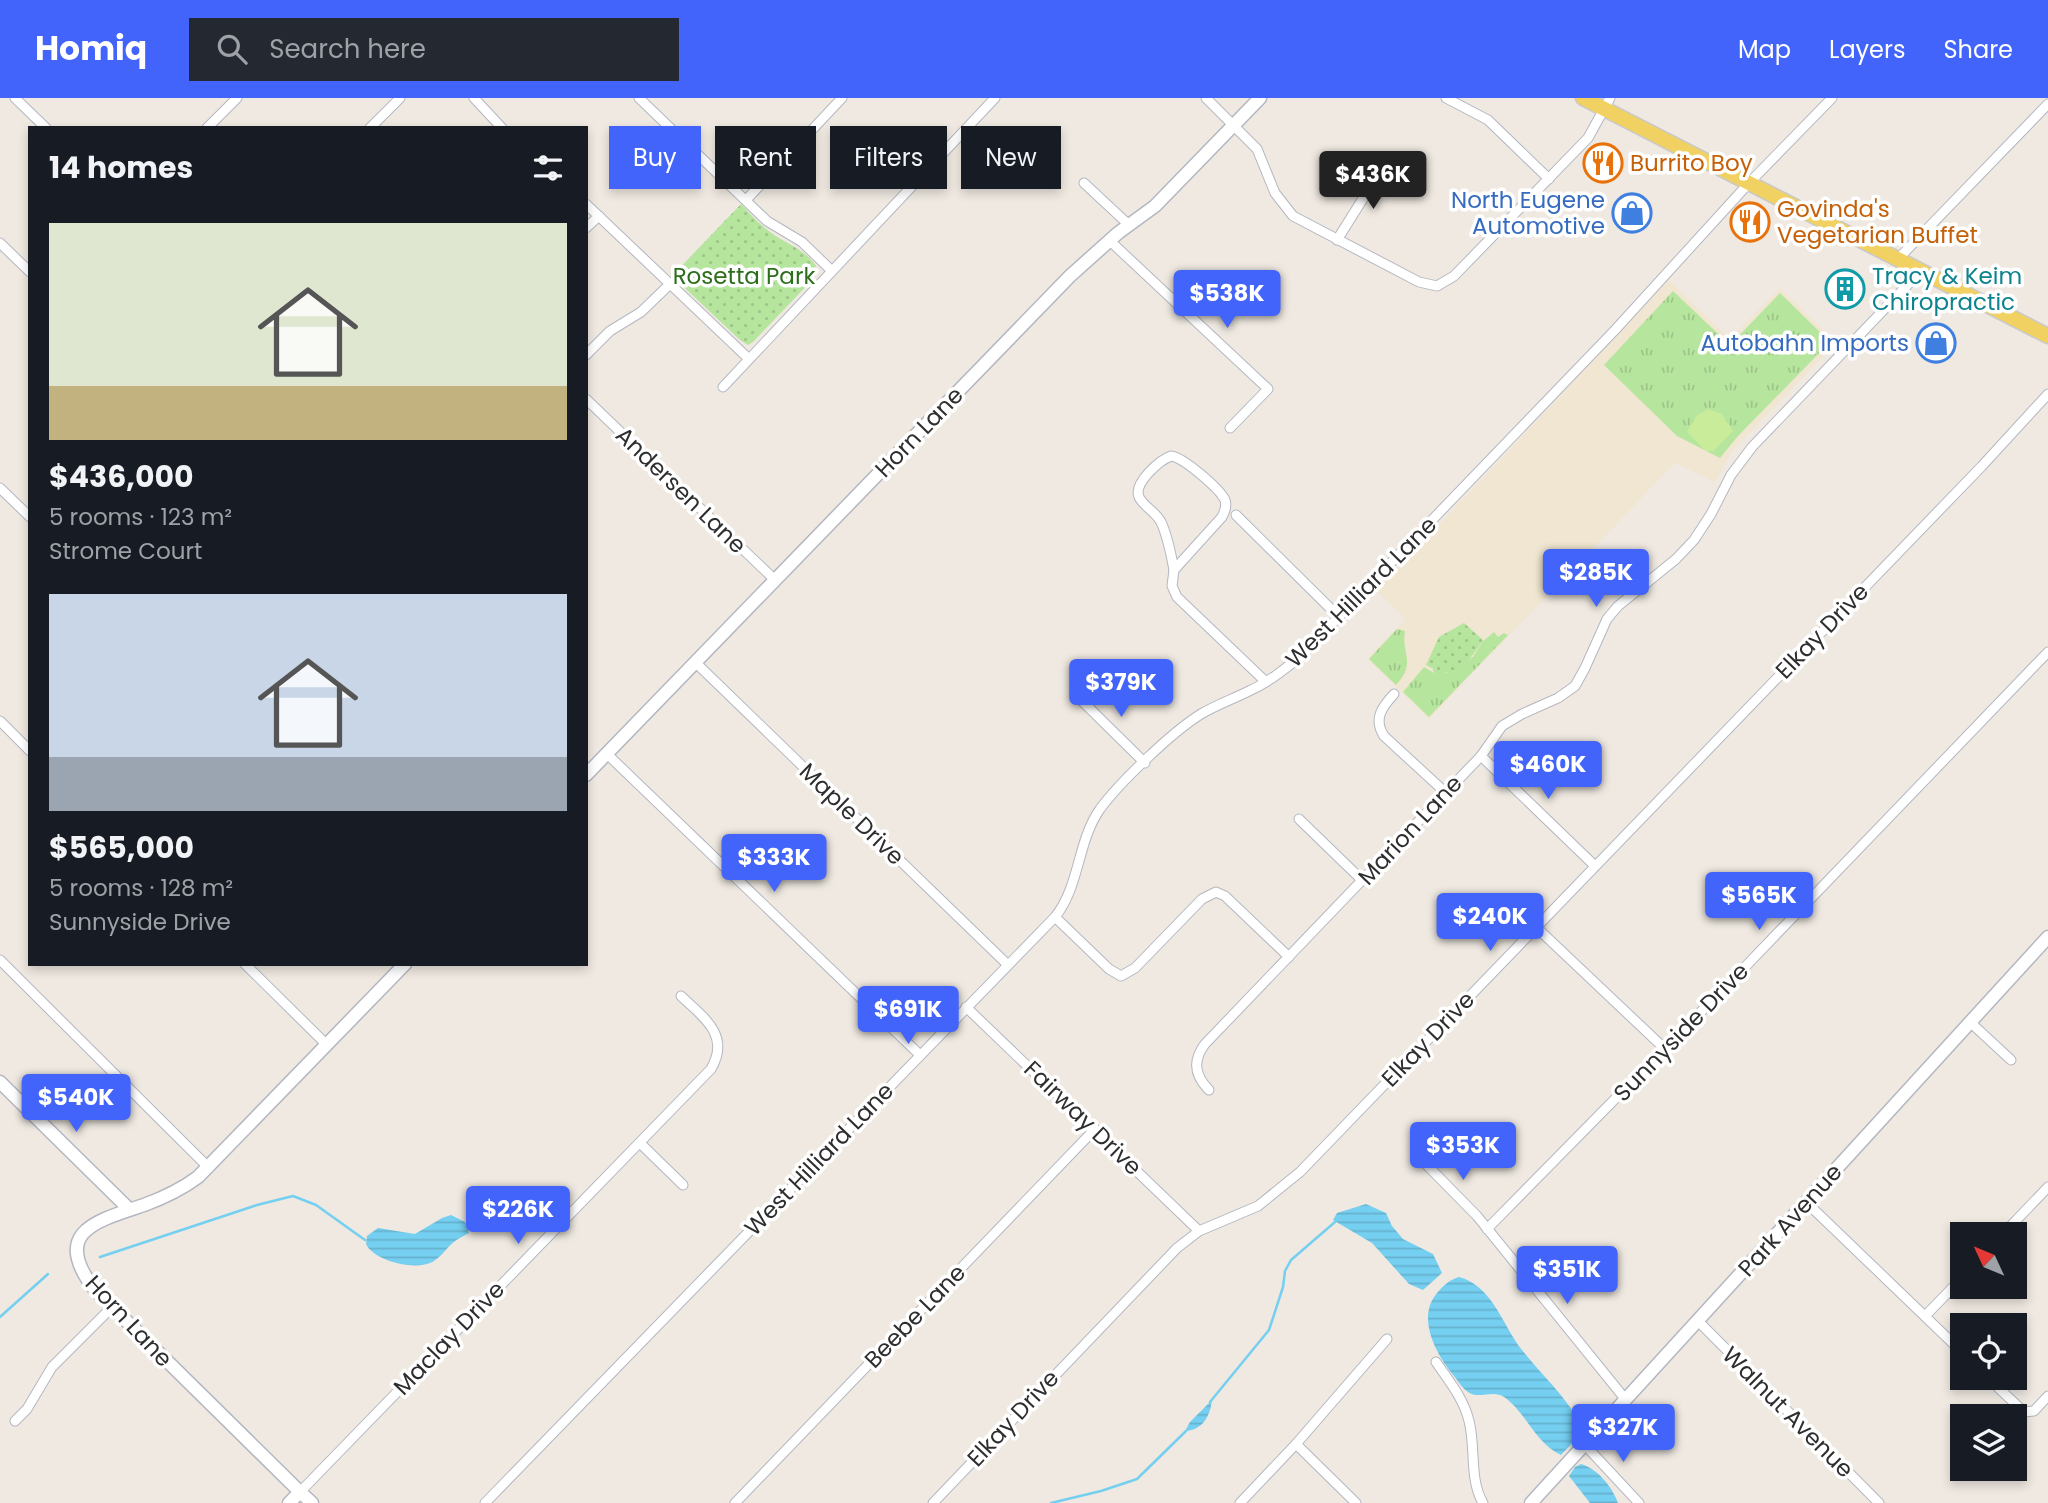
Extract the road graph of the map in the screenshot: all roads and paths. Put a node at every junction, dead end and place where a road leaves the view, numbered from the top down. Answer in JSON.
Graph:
{"nodes":[{"id":1,"x":15,"y":98,"type":"edge"},
{"id":2,"x":400,"y":98,"type":"edge"},
{"id":3,"x":474,"y":98,"type":"edge"},
{"id":4,"x":639,"y":98,"type":"edge"},
{"id":5,"x":842,"y":98,"type":"edge"},
{"id":6,"x":995,"y":98,"type":"edge"},
{"id":7,"x":1206,"y":98,"type":"edge"},
{"id":8,"x":1260,"y":98,"type":"edge"},
{"id":9,"x":1446,"y":98,"type":"edge"},
{"id":10,"x":1583,"y":98,"type":"edge"},
{"id":11,"x":1832,"y":98,"type":"edge"},
{"id":12,"x":230,"y":100,"type":"edge"},
{"id":13,"x":1607,"y":103,"type":"edge"},
{"id":14,"x":2048,"y":104,"type":"edge"},
{"id":15,"x":1235,"y":125,"type":"junction"},
{"id":16,"x":44,"y":126,"type":"edge"},
{"id":17,"x":209,"y":126,"type":"edge"},
{"id":18,"x":372,"y":126,"type":"edge"},
{"id":19,"x":500,"y":126,"type":"edge"},
{"id":20,"x":1371,"y":172,"type":"dead end"},
{"id":21,"x":1549,"y":179,"type":"junction"},
{"id":22,"x":1084,"y":183,"type":"dead end"},
{"id":23,"x":1749,"y":183,"type":"junction"},
{"id":24,"x":746,"y":200,"type":"junction"},
{"id":25,"x":588,"y":206,"type":"edge"},
{"id":26,"x":599,"y":216,"type":"junction"},
{"id":27,"x":1129,"y":225,"type":"junction"},
{"id":28,"x":588,"y":226,"type":"edge"},
{"id":29,"x":1109,"y":240,"type":"junction"},
{"id":30,"x":1337,"y":240,"type":"junction"},
{"id":31,"x":0,"y":243,"type":"edge"},
{"id":32,"x":1898,"y":260,"type":"junction"},
{"id":33,"x":28,"y":270,"type":"edge"},
{"id":34,"x":832,"y":271,"type":"junction"},
{"id":35,"x":1921,"y":271,"type":"junction"},
{"id":36,"x":670,"y":284,"type":"junction"},
{"id":37,"x":2048,"y":336,"type":"edge"},
{"id":38,"x":588,"y":353,"type":"edge"},
{"id":39,"x":750,"y":359,"type":"junction"},
{"id":40,"x":723,"y":387,"type":"dead end"},
{"id":41,"x":2048,"y":394,"type":"edge"},
{"id":42,"x":588,"y":401,"type":"edge"},
{"id":43,"x":1230,"y":428,"type":"dead end"},
{"id":44,"x":0,"y":488,"type":"edge"},
{"id":45,"x":28,"y":515,"type":"edge"},
{"id":46,"x":1236,"y":515,"type":"dead end"},
{"id":47,"x":1174,"y":570,"type":"junction"},
{"id":48,"x":776,"y":580,"type":"junction"},
{"id":49,"x":1339,"y":617,"type":"junction"},
{"id":50,"x":2048,"y":652,"type":"edge"},
{"id":51,"x":696,"y":663,"type":"junction"},
{"id":52,"x":1266,"y":682,"type":"junction"},
{"id":53,"x":1394,"y":694,"type":"dead end"},
{"id":54,"x":1077,"y":696,"type":"dead end"},
{"id":55,"x":0,"y":721,"type":"edge"},
{"id":56,"x":28,"y":749,"type":"edge"},
{"id":57,"x":607,"y":754,"type":"junction"},
{"id":58,"x":1481,"y":756,"type":"junction"},
{"id":59,"x":1145,"y":763,"type":"junction"},
{"id":60,"x":588,"y":773,"type":"edge"},
{"id":61,"x":1446,"y":793,"type":"junction"},
{"id":62,"x":1299,"y":819,"type":"dead end"},
{"id":63,"x":1595,"y":866,"type":"junction"},
{"id":64,"x":1363,"y":881,"type":"junction"},
{"id":65,"x":1055,"y":917,"type":"junction"},
{"id":66,"x":1536,"y":927,"type":"junction"},
{"id":67,"x":2048,"y":937,"type":"edge"},
{"id":68,"x":1289,"y":957,"type":"junction"},
{"id":69,"x":0,"y":960,"type":"edge"},
{"id":70,"x":1008,"y":965,"type":"junction"},
{"id":71,"x":247,"y":966,"type":"edge"},
{"id":72,"x":403,"y":966,"type":"edge"},
{"id":73,"x":681,"y":996,"type":"dead end"},
{"id":74,"x":966,"y":1007,"type":"junction"},
{"id":75,"x":1970,"y":1022,"type":"junction"},
{"id":76,"x":327,"y":1045,"type":"junction"},
{"id":77,"x":1665,"y":1049,"type":"junction"},
{"id":78,"x":920,"y":1055,"type":"junction"},
{"id":79,"x":2011,"y":1060,"type":"dead end"},
{"id":80,"x":0,"y":1082,"type":"edge"},
{"id":81,"x":1209,"y":1090,"type":"dead end"},
{"id":82,"x":1095,"y":1129,"type":"junction"},
{"id":83,"x":639,"y":1143,"type":"junction"},
{"id":84,"x":1418,"y":1156,"type":"dead end"},
{"id":85,"x":209,"y":1168,"type":"junction"},
{"id":86,"x":683,"y":1185,"type":"dead end"},
{"id":87,"x":2048,"y":1186,"type":"edge"},
{"id":88,"x":1807,"y":1202,"type":"junction"},
{"id":89,"x":129,"y":1209,"type":"junction"},
{"id":90,"x":2014,"y":1222,"type":"edge"},
{"id":91,"x":1487,"y":1229,"type":"junction"},
{"id":92,"x":1199,"y":1231,"type":"junction"},
{"id":93,"x":1950,"y":1290,"type":"edge"},
{"id":94,"x":112,"y":1307,"type":"junction"},
{"id":95,"x":1925,"y":1316,"type":"junction"},
{"id":96,"x":1698,"y":1321,"type":"junction"},
{"id":97,"x":1387,"y":1339,"type":"dead end"},
{"id":98,"x":1950,"y":1340,"type":"edge"},
{"id":99,"x":1437,"y":1362,"type":"dead end"},
{"id":100,"x":2001,"y":1390,"type":"edge"},
{"id":101,"x":2048,"y":1396,"type":"edge"},
{"id":102,"x":1626,"y":1400,"type":"junction"},
{"id":103,"x":15,"y":1421,"type":"dead end"},
{"id":104,"x":1296,"y":1444,"type":"junction"},
{"id":105,"x":1585,"y":1445,"type":"junction"},
{"id":106,"x":300,"y":1492,"type":"junction"},
{"id":107,"x":289,"y":1503,"type":"edge"},
{"id":108,"x":312,"y":1503,"type":"edge"},
{"id":109,"x":485,"y":1503,"type":"edge"},
{"id":110,"x":735,"y":1503,"type":"edge"},
{"id":111,"x":933,"y":1503,"type":"edge"},
{"id":112,"x":1240,"y":1503,"type":"edge"},
{"id":113,"x":1356,"y":1503,"type":"edge"},
{"id":114,"x":1483,"y":1503,"type":"edge"},
{"id":115,"x":1531,"y":1503,"type":"edge"},
{"id":116,"x":1639,"y":1503,"type":"edge"},
{"id":117,"x":1879,"y":1503,"type":"edge"}],
"edges":[{"from":1,"to":16,"type":"street"},
{"from":2,"to":18,"type":"street"},
{"from":3,"to":19,"type":"street"},
{"from":4,"to":24,"type":"street"},
{"from":5,"to":24,"type":"street"},
{"from":6,"to":34,"type":"street"},
{"from":7,"to":15,"type":"street"},
{"from":8,"to":15,"type":"street","name":"Horn Lane"},
{"from":9,"to":21,"type":"street"},
{"from":10,"to":13,"type":"main road"},
{"from":11,"to":23,"type":"street","name":"West Hilliard Lane"},
{"from":12,"to":17,"type":"street"},
{"from":13,"to":21,"type":"street"},
{"from":13,"to":23,"type":"main road"},
{"from":14,"to":32,"type":"street"},
{"from":15,"to":27,"type":"street","name":"Horn Lane"},
{"from":15,"to":30,"type":"street"},
{"from":20,"to":30,"type":"street"},
{"from":21,"to":30,"type":"street"},
{"from":22,"to":27,"type":"street"},
{"from":23,"to":32,"type":"main road"},
{"from":23,"to":49,"type":"street","name":"West Hilliard Lane"},
{"from":24,"to":34,"type":"street"},
{"from":25,"to":26,"type":"street"},
{"from":26,"to":28,"type":"street"},
{"from":26,"to":36,"type":"street"},
{"from":27,"to":29,"type":"street","name":"Horn Lane"},
{"from":29,"to":43,"type":"street"},
{"from":29,"to":48,"type":"street","name":"Horn Lane"},
{"from":31,"to":33,"type":"street"},
{"from":32,"to":35,"type":"main road"},
{"from":34,"to":39,"type":"street"},
{"from":35,"to":37,"type":"main road"},
{"from":35,"to":58,"type":"street","name":"Marion Lane"},
{"from":36,"to":38,"type":"street"},
{"from":36,"to":39,"type":"street"},
{"from":39,"to":40,"type":"street"},
{"from":41,"to":63,"type":"street","name":"Elkay Drive"},
{"from":42,"to":48,"type":"street","name":"Andersen Lane"},
{"from":44,"to":45,"type":"street"},
{"from":46,"to":49,"type":"street"},
{"from":47,"to":47,"type":"street"},
{"from":47,"to":52,"type":"street"},
{"from":48,"to":51,"type":"street","name":"Horn Lane"},
{"from":49,"to":52,"type":"street","name":"West Hilliard Lane"},
{"from":50,"to":77,"type":"street","name":"Sunnyside Drive"},
{"from":51,"to":57,"type":"street","name":"Horn Lane"},
{"from":51,"to":70,"type":"street","name":"Maple Drive"},
{"from":52,"to":59,"type":"street","name":"West Hilliard Lane"},
{"from":53,"to":61,"type":"street"},
{"from":54,"to":59,"type":"street"},
{"from":55,"to":56,"type":"street"},
{"from":57,"to":60,"type":"street","name":"Horn Lane"},
{"from":57,"to":78,"type":"street"},
{"from":58,"to":61,"type":"street","name":"Marion Lane"},
{"from":58,"to":63,"type":"street"},
{"from":59,"to":65,"type":"street","name":"West Hilliard Lane"},
{"from":61,"to":64,"type":"street","name":"Marion Lane"},
{"from":62,"to":64,"type":"street"},
{"from":63,"to":66,"type":"street","name":"Elkay Drive"},
{"from":64,"to":68,"type":"street","name":"Marion Lane"},
{"from":65,"to":68,"type":"street"},
{"from":65,"to":70,"type":"street","name":"West Hilliard Lane"},
{"from":66,"to":77,"type":"street"},
{"from":66,"to":92,"type":"street","name":"Elkay Drive"},
{"from":67,"to":75,"type":"street","name":"Park Avenue"},
{"from":68,"to":81,"type":"street","name":"Marion Lane"},
{"from":69,"to":85,"type":"street"},
{"from":70,"to":74,"type":"street","name":"West Hilliard Lane"},
{"from":71,"to":76,"type":"street"},
{"from":72,"to":76,"type":"street","name":"Horn Lane"},
{"from":73,"to":83,"type":"street","name":"Maclay Drive"},
{"from":74,"to":78,"type":"street","name":"West Hilliard Lane"},
{"from":74,"to":82,"type":"street","name":"Fairway Drive"},
{"from":75,"to":79,"type":"street"},
{"from":75,"to":88,"type":"street","name":"Park Avenue"},
{"from":76,"to":85,"type":"street","name":"Horn Lane"},
{"from":77,"to":91,"type":"street","name":"Sunnyside Drive"},
{"from":78,"to":109,"type":"street","name":"West Hilliard Lane"},
{"from":80,"to":89,"type":"street"},
{"from":82,"to":92,"type":"street","name":"Fairway Drive"},
{"from":82,"to":110,"type":"street","name":"Beebe Lane"},
{"from":83,"to":86,"type":"street"},
{"from":83,"to":106,"type":"street","name":"Maclay Drive"},
{"from":84,"to":91,"type":"street"},
{"from":85,"to":89,"type":"street","name":"Horn Lane"},
{"from":87,"to":90,"type":"street"},
{"from":88,"to":95,"type":"street"},
{"from":88,"to":96,"type":"street","name":"Park Avenue"},
{"from":89,"to":94,"type":"street","name":"Horn Lane"},
{"from":91,"to":102,"type":"street"},
{"from":92,"to":111,"type":"street","name":"Elkay Drive"},
{"from":93,"to":95,"type":"street"},
{"from":94,"to":103,"type":"street"},
{"from":94,"to":106,"type":"street","name":"Horn Lane"},
{"from":95,"to":98,"type":"street"},
{"from":96,"to":102,"type":"street","name":"Park Avenue"},
{"from":96,"to":117,"type":"street","name":"Walnut Avenue"},
{"from":97,"to":104,"type":"street"},
{"from":99,"to":114,"type":"street"},
{"from":100,"to":101,"type":"street"},
{"from":102,"to":105,"type":"street","name":"Park Avenue"},
{"from":104,"to":112,"type":"street"},
{"from":104,"to":113,"type":"street"},
{"from":105,"to":115,"type":"street","name":"Park Avenue"},
{"from":105,"to":116,"type":"street"},
{"from":106,"to":107,"type":"street"},
{"from":106,"to":108,"type":"street","name":"Horn Lane"}]}
